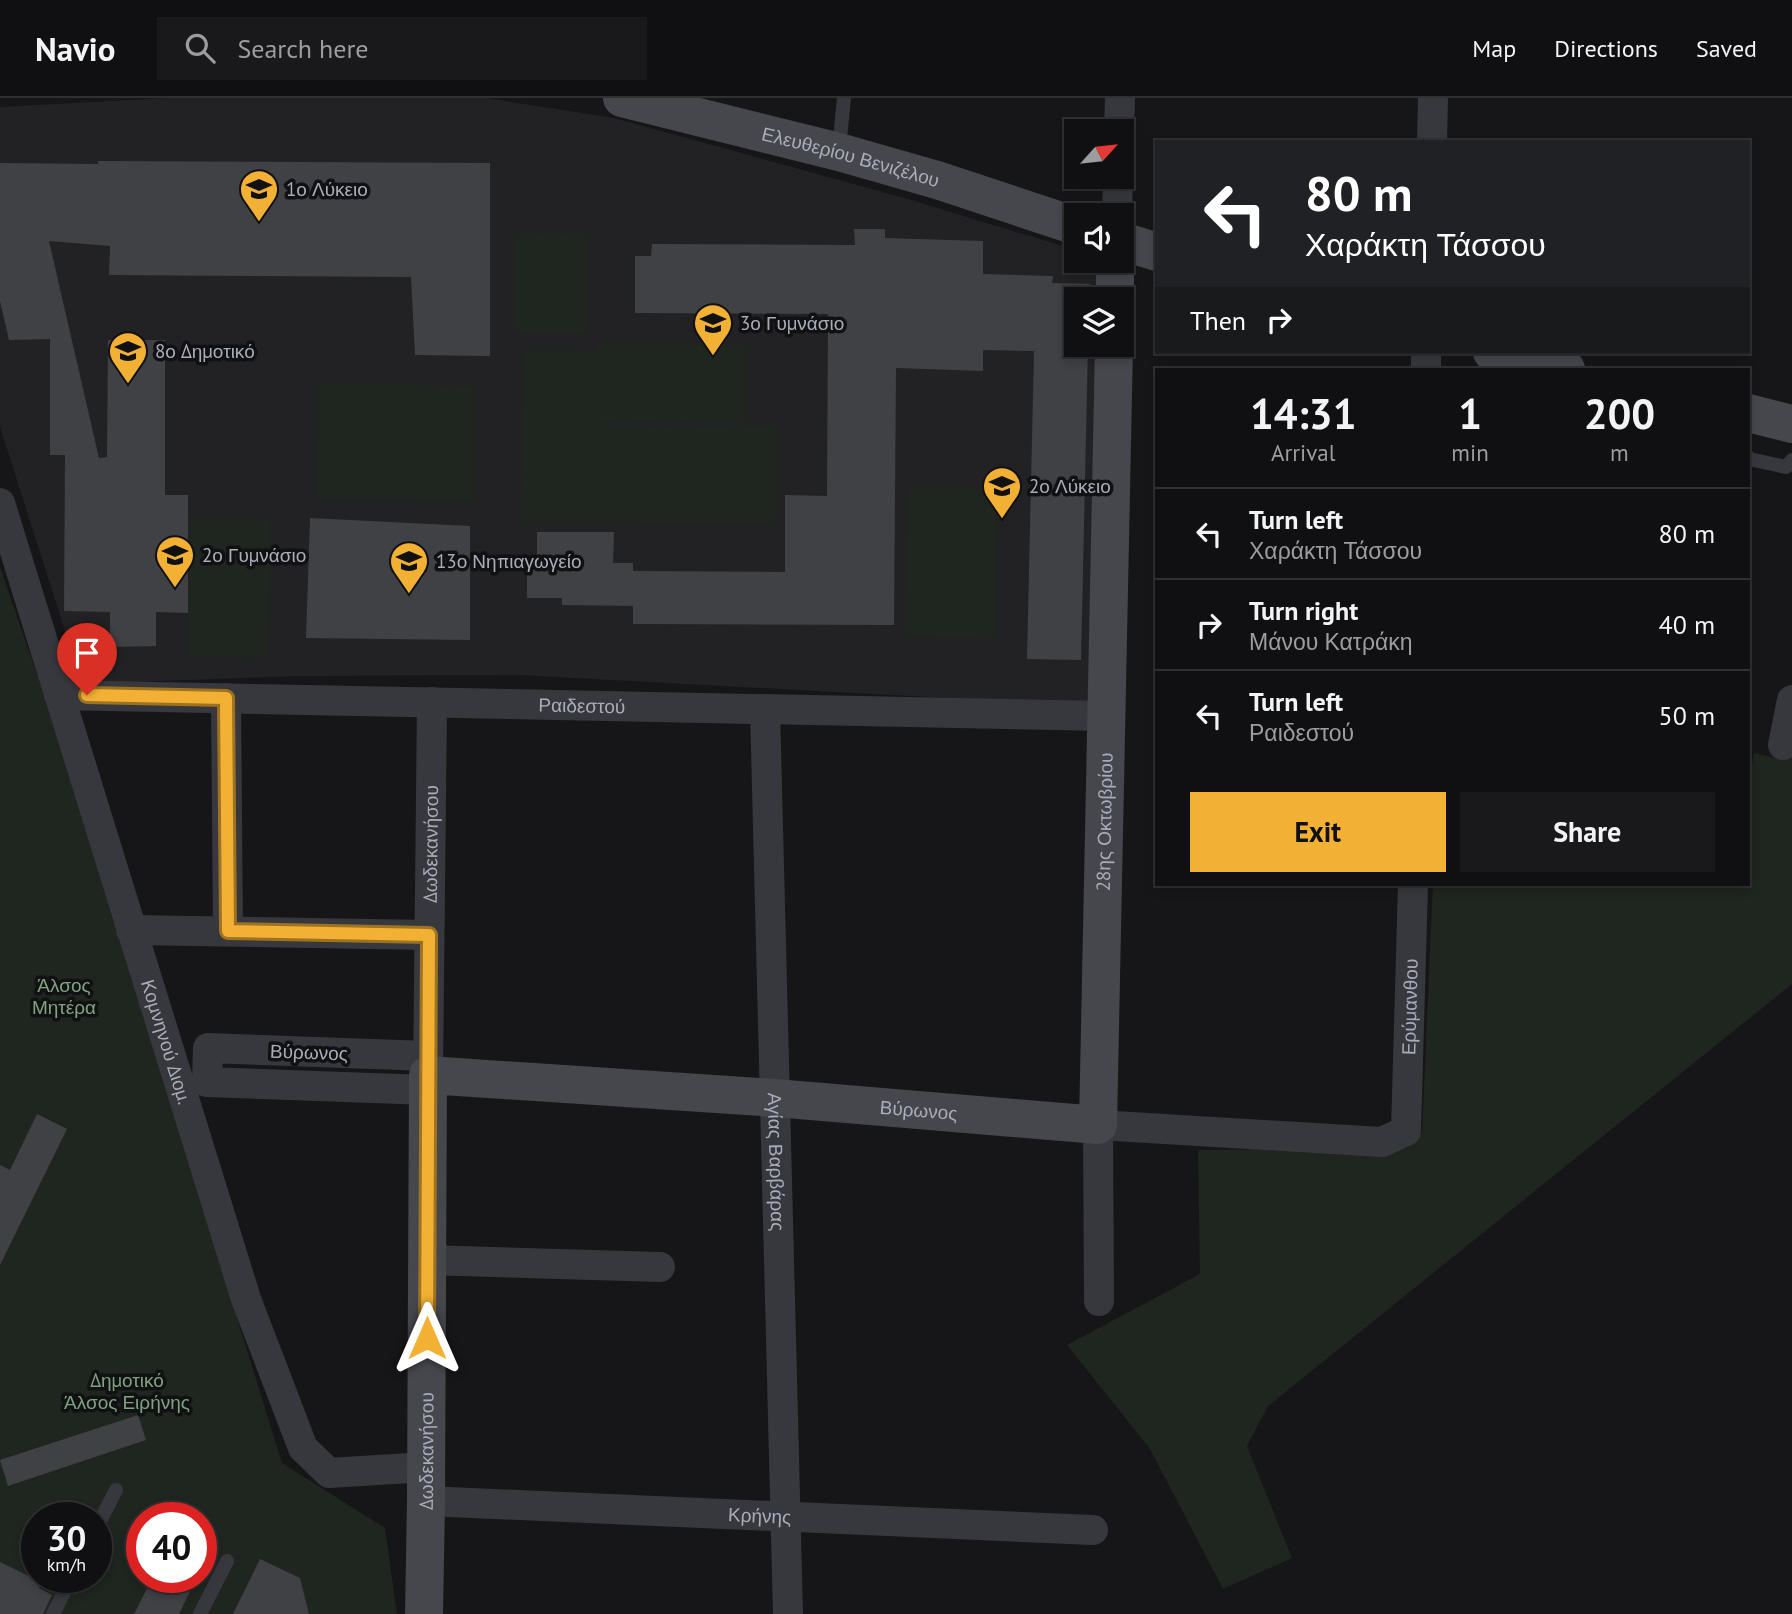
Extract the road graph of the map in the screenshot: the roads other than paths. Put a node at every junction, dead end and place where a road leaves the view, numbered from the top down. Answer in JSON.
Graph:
{"nodes":[{"id":1,"x":622,"y":98,"type":"edge"},
{"id":2,"x":629,"y":98,"type":"edge"},
{"id":3,"x":844,"y":98,"type":"edge"},
{"id":4,"x":1120,"y":98,"type":"edge"},
{"id":5,"x":1433,"y":98,"type":"edge"},
{"id":6,"x":1119,"y":119,"type":"edge"},
{"id":7,"x":1432,"y":140,"type":"edge"},
{"id":8,"x":839,"y":152,"type":"junction"},
{"id":9,"x":1064,"y":222,"type":"edge"},
{"id":10,"x":1134,"y":245,"type":"edge"},
{"id":11,"x":1155,"y":251,"type":"edge"},
{"id":12,"x":1501,"y":354,"type":"edge"},
{"id":13,"x":1114,"y":357,"type":"edge"},
{"id":14,"x":1562,"y":368,"type":"edge"},
{"id":15,"x":1750,"y":414,"type":"edge"},
{"id":16,"x":1792,"y":424,"type":"edge"},
{"id":17,"x":1750,"y":459,"type":"edge"},
{"id":18,"x":1792,"y":460,"type":"edge"},
{"id":19,"x":0,"y":503,"type":"edge"},
{"id":20,"x":59,"y":695,"type":"junction"},
{"id":21,"x":226,"y":698,"type":"junction"},
{"id":22,"x":1792,"y":700,"type":"edge"},
{"id":23,"x":432,"y":702,"type":"junction"},
{"id":24,"x":765,"y":709,"type":"junction"},
{"id":25,"x":1106,"y":716,"type":"junction"},
{"id":26,"x":1783,"y":745,"type":"dead end"},
{"id":27,"x":1413,"y":886,"type":"edge"},
{"id":28,"x":131,"y":930,"type":"junction"},
{"id":29,"x":228,"y":931,"type":"junction"},
{"id":30,"x":429,"y":935,"type":"junction"},
{"id":31,"x":173,"y":1066,"type":"junction"},
{"id":32,"x":428,"y":1073,"type":"junction"},
{"id":33,"x":775,"y":1098,"type":"junction"},
{"id":34,"x":1098,"y":1125,"type":"junction"},
{"id":35,"x":1406,"y":1131,"type":"joint"},
{"id":36,"x":428,"y":1260,"type":"junction"},
{"id":37,"x":660,"y":1267,"type":"dead end"},
{"id":38,"x":1099,"y":1301,"type":"dead end"},
{"id":39,"x":426,"y":1484,"type":"junction"},
{"id":40,"x":116,"y":1490,"type":"dead end"},
{"id":41,"x":110,"y":1502,"type":"edge"},
{"id":42,"x":786,"y":1516,"type":"junction"},
{"id":43,"x":1093,"y":1530,"type":"dead end"},
{"id":44,"x":227,"y":1561,"type":"dead end"},
{"id":45,"x":64,"y":1593,"type":"edge"},
{"id":46,"x":53,"y":1614,"type":"edge"},
{"id":47,"x":200,"y":1614,"type":"edge"},
{"id":48,"x":424,"y":1614,"type":"edge"},
{"id":49,"x":788,"y":1614,"type":"edge"}],
"edges":[{"from":1,"to":2,"type":"street","name":"Ελευθερίου Βενιζέλου"},
{"from":2,"to":8,"type":"street","name":"Ελευθερίου Βενιζέλου"},
{"from":3,"to":8,"type":"lane"},
{"from":4,"to":6,"type":"street"},
{"from":5,"to":7,"type":"street"},
{"from":8,"to":9,"type":"street","name":"Ελευθερίου Βενιζέλου"},
{"from":10,"to":11,"type":"street"},
{"from":12,"to":14,"type":"street"},
{"from":13,"to":25,"type":"street","name":"28ης Οκτωβρίου"},
{"from":15,"to":16,"type":"street"},
{"from":17,"to":18,"type":"lane"},
{"from":19,"to":20,"type":"street","name":"Κομνηνού Διομ."},
{"from":20,"to":21,"type":"street","name":"Ραιδεστού"},
{"from":20,"to":28,"type":"street","name":"Κομνηνού Διομ."},
{"from":21,"to":23,"type":"street","name":"Ραιδεστού"},
{"from":21,"to":29,"type":"street"},
{"from":22,"to":26,"type":"street"},
{"from":23,"to":24,"type":"street","name":"Ραιδεστού"},
{"from":23,"to":30,"type":"street","name":"Δωδεκανήσου"},
{"from":24,"to":25,"type":"street","name":"Ραιδεστού"},
{"from":24,"to":33,"type":"street","name":"Αγίας Βαρβάρας"},
{"from":25,"to":34,"type":"street","name":"28ης Οκτωβρίου"},
{"from":27,"to":35,"type":"street","name":"Ερύμανθου"},
{"from":28,"to":29,"type":"street"},
{"from":28,"to":31,"type":"street","name":"Κομνηνού Διομ."},
{"from":29,"to":30,"type":"street"},
{"from":30,"to":32,"type":"street","name":"Δωδεκανήσου"},
{"from":31,"to":32,"type":"street","name":"Βύρωνος"},
{"from":31,"to":39,"type":"street","name":"Κομνηνού Διομ."},
{"from":32,"to":33,"type":"street","name":"Βύρωνος"},
{"from":32,"to":36,"type":"street","name":"Δωδεκανήσου"},
{"from":33,"to":34,"type":"street","name":"Βύρωνος"},
{"from":33,"to":42,"type":"street","name":"Αγίας Βαρβάρας"},
{"from":34,"to":35,"type":"street","name":"Βύρωνος"},
{"from":34,"to":38,"type":"street","name":"28ης Οκτωβρίου"},
{"from":36,"to":37,"type":"street"},
{"from":36,"to":39,"type":"street","name":"Δωδεκανήσου"},
{"from":39,"to":42,"type":"street","name":"Κρήνης"},
{"from":39,"to":48,"type":"street","name":"Δωδεκανήσου"},
{"from":40,"to":41,"type":"lane"},
{"from":42,"to":43,"type":"street","name":"Κρήνης"},
{"from":42,"to":49,"type":"street","name":"Αγίας Βαρβάρας"},
{"from":44,"to":47,"type":"lane"},
{"from":45,"to":46,"type":"lane"}]}
